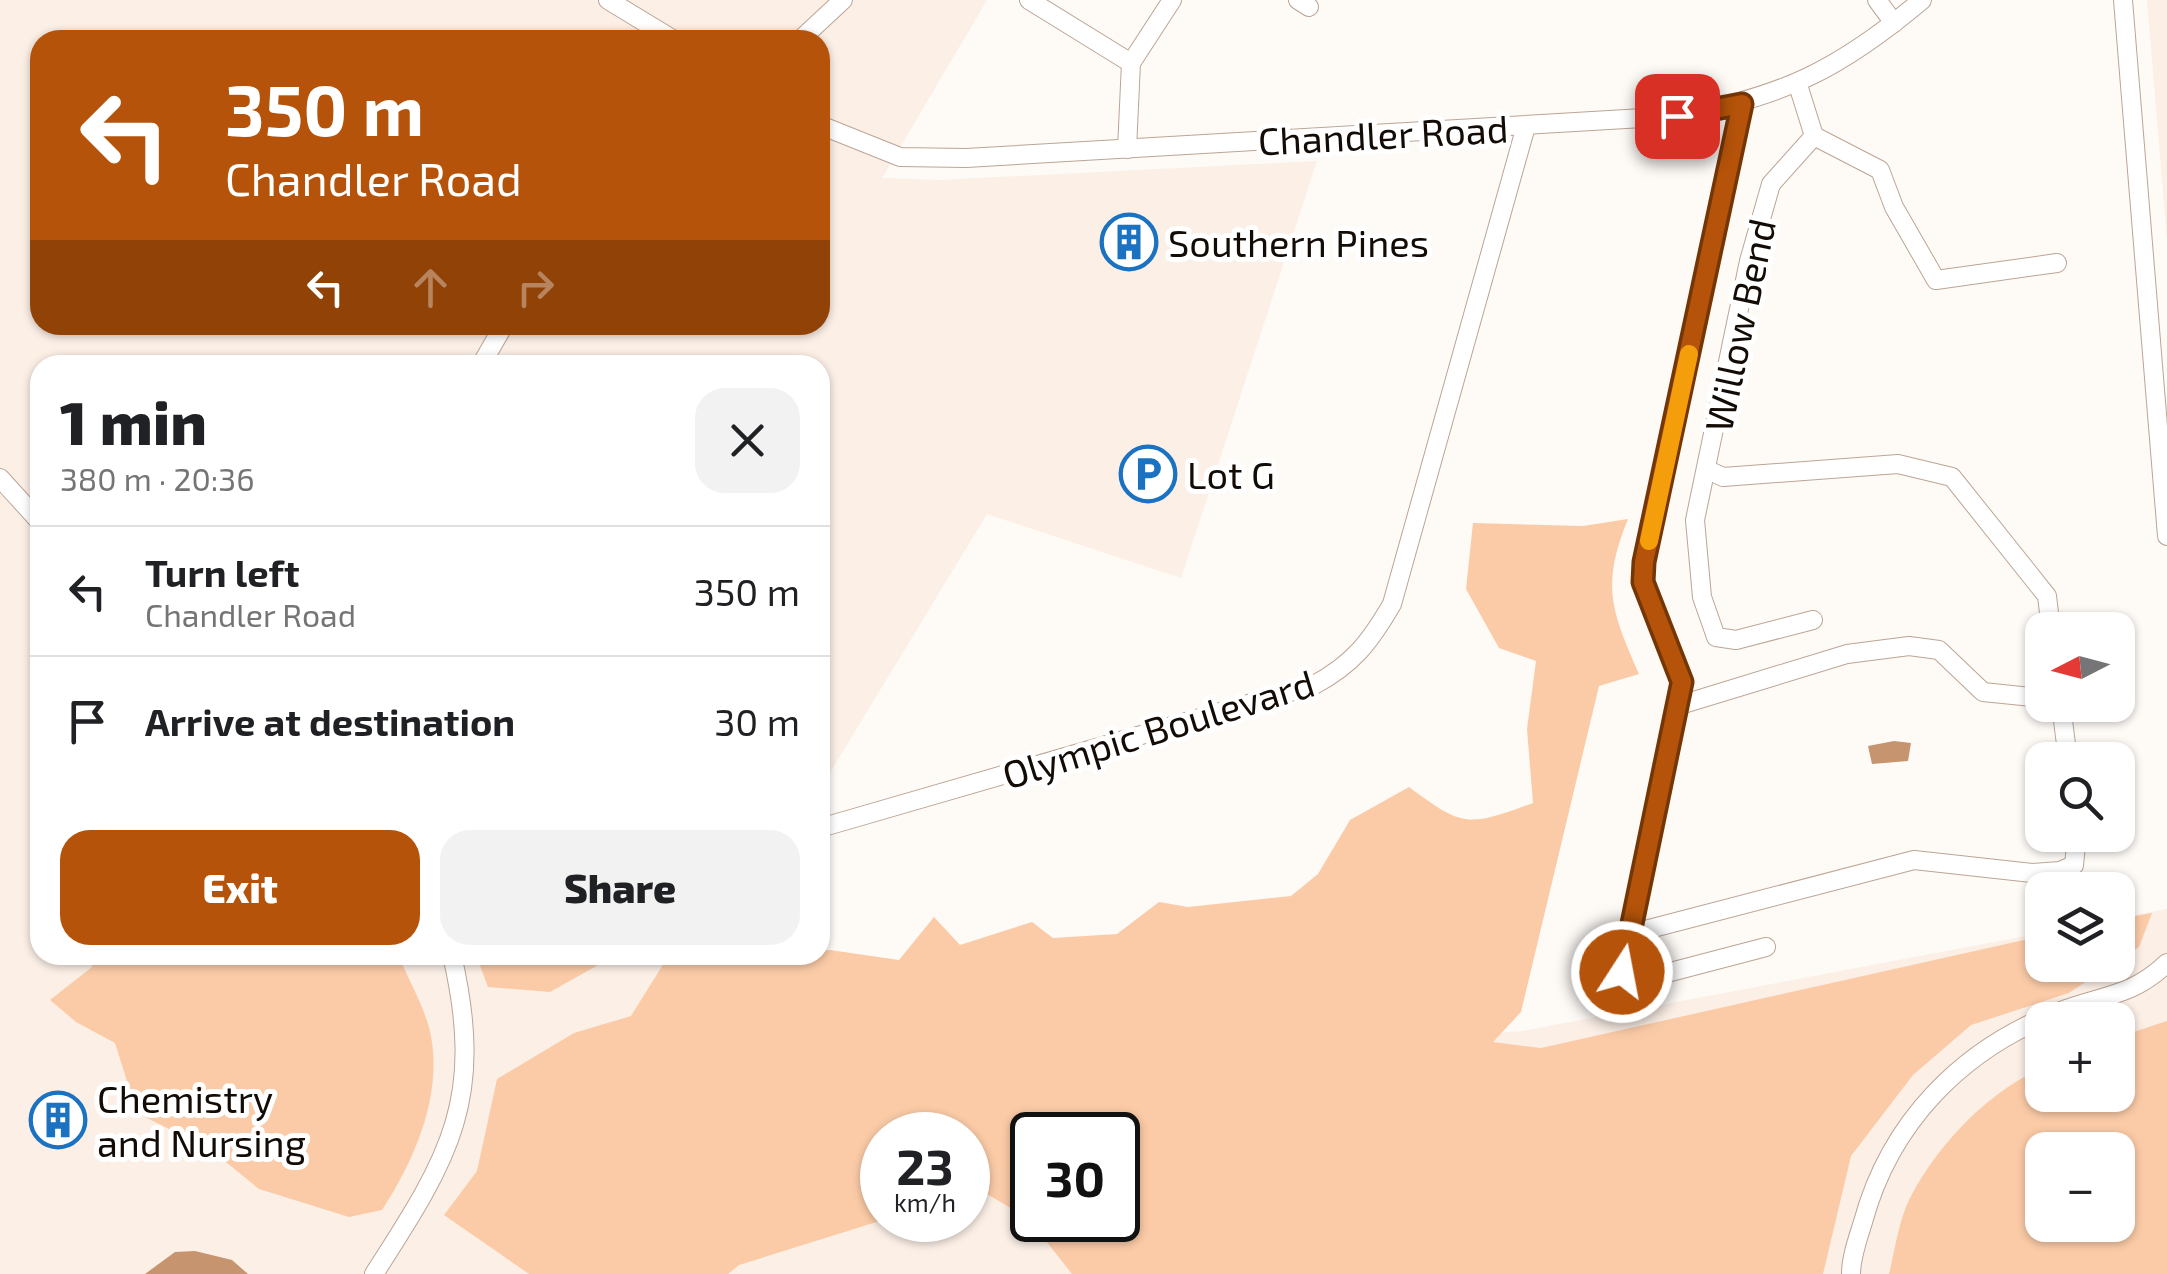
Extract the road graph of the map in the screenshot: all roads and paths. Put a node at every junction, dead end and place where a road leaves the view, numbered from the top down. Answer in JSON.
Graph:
{"nodes":[{"id":1,"x":608,"y":0,"type":"edge"},
{"id":2,"x":842,"y":0,"type":"edge"},
{"id":3,"x":1029,"y":0,"type":"edge"},
{"id":4,"x":1172,"y":0,"type":"edge"},
{"id":5,"x":1876,"y":0,"type":"edge"},
{"id":6,"x":1922,"y":0,"type":"edge"},
{"id":7,"x":2124,"y":0,"type":"edge"},
{"id":8,"x":1894,"y":23,"type":"junction"},
{"id":9,"x":656,"y":30,"type":"edge"},
{"id":10,"x":810,"y":30,"type":"edge"},
{"id":11,"x":1130,"y":64,"type":"junction"},
{"id":12,"x":1798,"y":86,"type":"junction"},
{"id":13,"x":1742,"y":104,"type":"junction"},
{"id":14,"x":1526,"y":126,"type":"junction"},
{"id":15,"x":830,"y":128,"type":"edge"},
{"id":16,"x":1814,"y":136,"type":"junction"},
{"id":17,"x":1127,"y":148,"type":"junction"},
{"id":18,"x":2056,"y":263,"type":"dead end"},
{"id":19,"x":1708,"y":470,"type":"junction"},
{"id":20,"x":2,"y":482,"type":"edge"},
{"id":21,"x":30,"y":511,"type":"edge"},
{"id":22,"x":2167,"y":536,"type":"edge"},
{"id":23,"x":2049,"y":612,"type":"edge"},
{"id":24,"x":1813,"y":620,"type":"dead end"},
{"id":25,"x":2025,"y":696,"type":"edge"},
{"id":26,"x":1677,"y":706,"type":"junction"},
{"id":27,"x":830,"y":825,"type":"edge"},
{"id":28,"x":2075,"y":852,"type":"edge"},
{"id":29,"x":1630,"y":934,"type":"junction"},
{"id":30,"x":1766,"y":948,"type":"dead end"},
{"id":31,"x":2167,"y":962,"type":"edge"},
{"id":32,"x":454,"y":965,"type":"edge"},
{"id":33,"x":374,"y":1274,"type":"edge"},
{"id":34,"x":1851,"y":1274,"type":"edge"}],
"edges":[{"from":1,"to":9,"type":"street"},
{"from":2,"to":10,"type":"street"},
{"from":3,"to":11,"type":"street"},
{"from":4,"to":11,"type":"street"},
{"from":5,"to":8,"type":"street"},
{"from":6,"to":8,"type":"street","name":"Chandler Road"},
{"from":7,"to":22,"type":"street"},
{"from":8,"to":12,"type":"street","name":"Chandler Road"},
{"from":11,"to":17,"type":"street"},
{"from":12,"to":13,"type":"street","name":"Chandler Road"},
{"from":12,"to":16,"type":"street"},
{"from":13,"to":14,"type":"street","name":"Chandler Road"},
{"from":13,"to":26,"type":"street"},
{"from":14,"to":17,"type":"street","name":"Chandler Road"},
{"from":14,"to":27,"type":"street","name":"Olympic Boulevard"},
{"from":15,"to":17,"type":"street","name":"Chandler Road"},
{"from":16,"to":18,"type":"street"},
{"from":16,"to":19,"type":"street","name":"Willow Bend"},
{"from":19,"to":23,"type":"street","name":"Willow Bend"},
{"from":19,"to":24,"type":"street","name":"Willow Bend"},
{"from":20,"to":21,"type":"street"},
{"from":25,"to":26,"type":"street"},
{"from":26,"to":29,"type":"street"},
{"from":28,"to":29,"type":"street"},
{"from":29,"to":30,"type":"street"},
{"from":31,"to":34,"type":"street"},
{"from":32,"to":33,"type":"street"}]}
